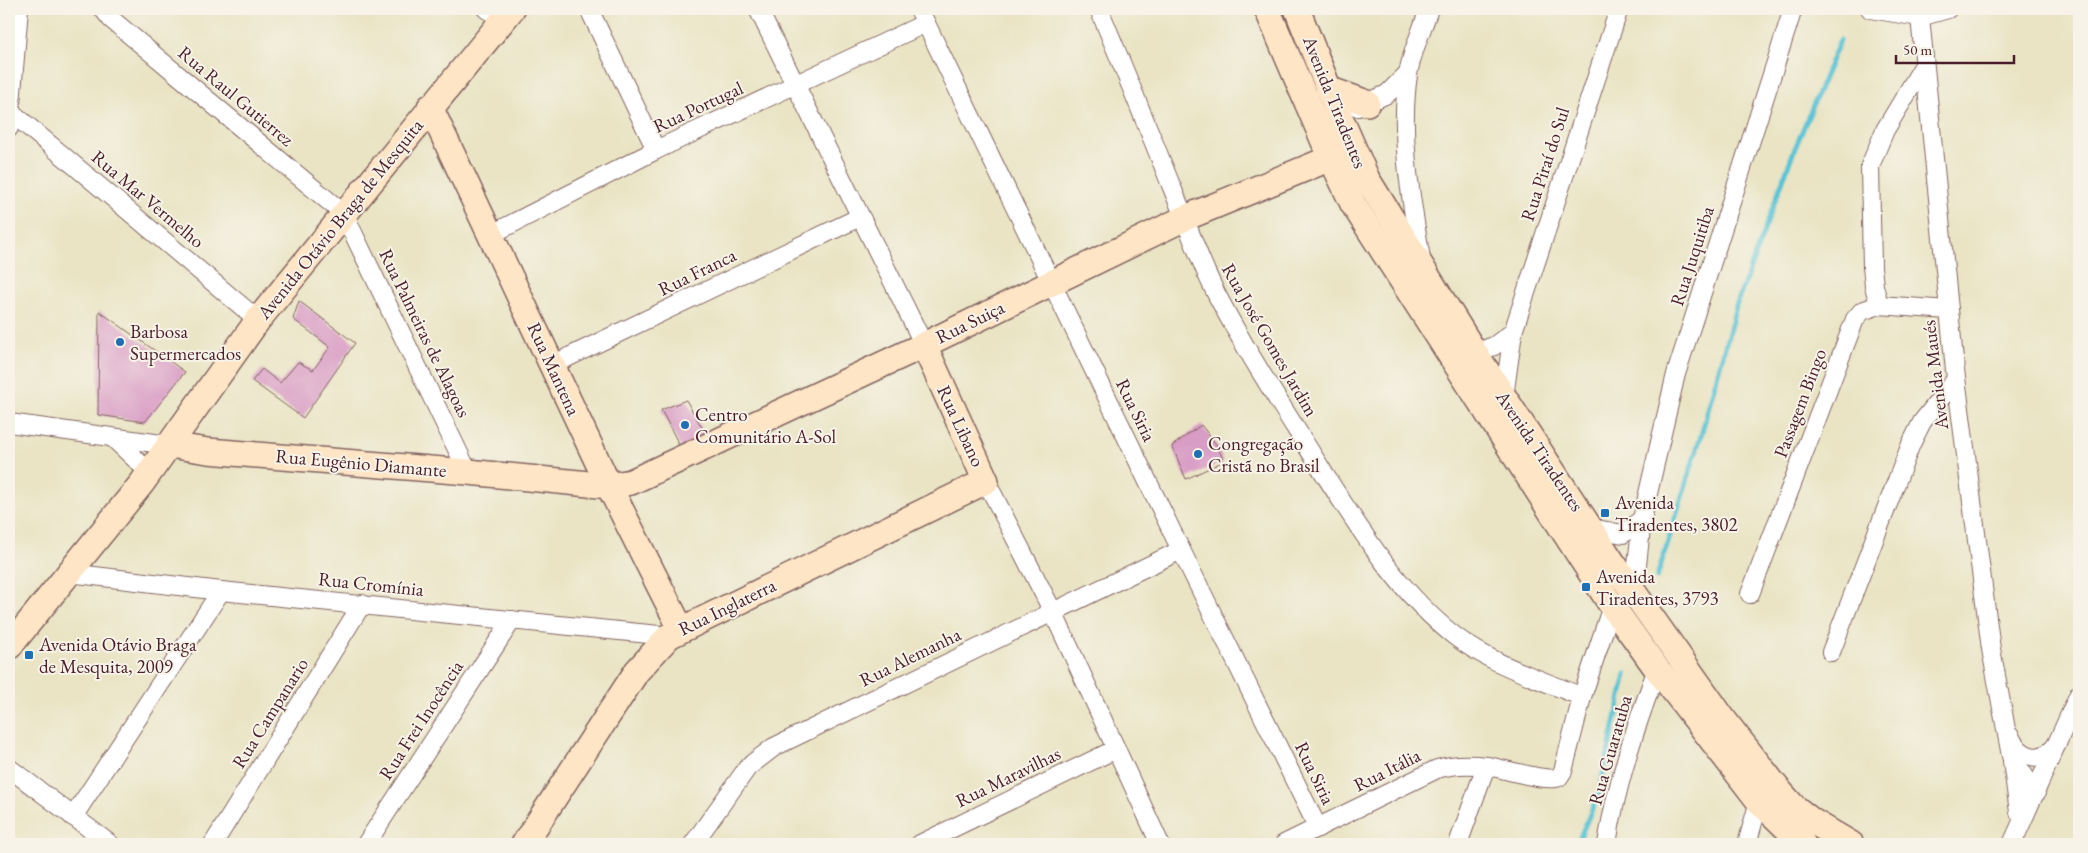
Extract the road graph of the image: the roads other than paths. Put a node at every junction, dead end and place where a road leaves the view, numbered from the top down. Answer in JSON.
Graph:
{"nodes":[{"id":1,"x":19,"y":9,"type":"edge"},
{"id":2,"x":103,"y":9,"type":"edge"},
{"id":3,"x":589,"y":9,"type":"edge"},
{"id":4,"x":758,"y":9,"type":"edge"},
{"id":5,"x":1099,"y":9,"type":"edge"},
{"id":6,"x":1267,"y":9,"type":"edge"},
{"id":7,"x":1297,"y":9,"type":"edge"},
{"id":8,"x":1429,"y":9,"type":"edge"},
{"id":9,"x":1619,"y":9,"type":"edge"},
{"id":10,"x":1793,"y":9,"type":"edge"},
{"id":11,"x":1870,"y":9,"type":"edge"},
{"id":12,"x":1948,"y":9,"type":"edge"},
{"id":13,"x":500,"y":12,"type":"edge"},
{"id":14,"x":922,"y":16,"type":"edge"},
{"id":15,"x":1920,"y":17,"type":"junction"},
{"id":16,"x":1924,"y":65,"type":"junction"},
{"id":17,"x":1408,"y":73,"type":"junction"},
{"id":18,"x":797,"y":84,"type":"junction"},
{"id":19,"x":1328,"y":89,"type":"junction"},
{"id":20,"x":1367,"y":103,"type":"junction"},
{"id":21,"x":430,"y":107,"type":"junction"},
{"id":22,"x":9,"y":117,"type":"edge"},
{"id":23,"x":1328,"y":120,"type":"junction"},
{"id":24,"x":656,"y":150,"type":"junction"},
{"id":25,"x":1331,"y":158,"type":"junction"},
{"id":26,"x":344,"y":214,"type":"junction"},
{"id":27,"x":860,"y":218,"type":"junction"},
{"id":28,"x":1185,"y":218,"type":"junction"},
{"id":29,"x":490,"y":234,"type":"junction"},
{"id":30,"x":1422,"y":267,"type":"junction"},
{"id":31,"x":1050,"y":283,"type":"junction"},
{"id":32,"x":1879,"y":305,"type":"junction"},
{"id":33,"x":1949,"y":310,"type":"junction"},
{"id":34,"x":258,"y":320,"type":"junction"},
{"id":35,"x":1513,"y":332,"type":"junction"},
{"id":36,"x":924,"y":345,"type":"junction"},
{"id":37,"x":1475,"y":353,"type":"junction"},
{"id":38,"x":552,"y":365,"type":"junction"},
{"id":39,"x":1956,"y":379,"type":"junction"},
{"id":40,"x":1504,"y":397,"type":"junction"},
{"id":41,"x":9,"y":423,"type":"edge"},
{"id":42,"x":114,"y":439,"type":"junction"},
{"id":43,"x":169,"y":445,"type":"junction"},
{"id":44,"x":468,"y":472,"type":"junction"},
{"id":45,"x":150,"y":473,"type":"junction"},
{"id":46,"x":986,"y":481,"type":"junction"},
{"id":47,"x":608,"y":486,"type":"junction"},
{"id":48,"x":1642,"y":518,"type":"junction"},
{"id":49,"x":1591,"y":528,"type":"junction"},
{"id":50,"x":1181,"y":550,"type":"junction"},
{"id":51,"x":69,"y":573,"type":"junction"},
{"id":52,"x":221,"y":591,"type":"junction"},
{"id":53,"x":1634,"y":593,"type":"junction"},
{"id":54,"x":1750,"y":594,"type":"dead end"},
{"id":55,"x":362,"y":604,"type":"junction"},
{"id":56,"x":1612,"y":606,"type":"junction"},
{"id":57,"x":1053,"y":612,"type":"junction"},
{"id":58,"x":512,"y":620,"type":"junction"},
{"id":59,"x":675,"y":632,"type":"junction"},
{"id":60,"x":9,"y":647,"type":"edge"},
{"id":61,"x":1830,"y":652,"type":"dead end"},
{"id":62,"x":1657,"y":669,"type":"junction"},
{"id":63,"x":2079,"y":694,"type":"edge"},
{"id":64,"x":1582,"y":697,"type":"junction"},
{"id":65,"x":2004,"y":727,"type":"junction"},
{"id":66,"x":2060,"y":737,"type":"junction"},
{"id":67,"x":1116,"y":749,"type":"junction"},
{"id":68,"x":2011,"y":756,"type":"junction"},
{"id":69,"x":1486,"y":766,"type":"junction"},
{"id":70,"x":9,"y":768,"type":"edge"},
{"id":71,"x":2036,"y":794,"type":"junction"},
{"id":72,"x":1759,"y":801,"type":"junction"},
{"id":73,"x":72,"y":817,"type":"junction"},
{"id":74,"x":1318,"y":828,"type":"junction"},
{"id":75,"x":2018,"y":833,"type":"edge"},
{"id":76,"x":110,"y":844,"type":"edge"},
{"id":77,"x":213,"y":844,"type":"edge"},
{"id":78,"x":366,"y":844,"type":"edge"},
{"id":79,"x":524,"y":844,"type":"edge"},
{"id":80,"x":693,"y":844,"type":"edge"},
{"id":81,"x":920,"y":844,"type":"edge"},
{"id":82,"x":1160,"y":844,"type":"edge"},
{"id":83,"x":1284,"y":844,"type":"edge"},
{"id":84,"x":1458,"y":844,"type":"edge"},
{"id":85,"x":1607,"y":844,"type":"edge"},
{"id":86,"x":1747,"y":844,"type":"edge"},
{"id":87,"x":1803,"y":844,"type":"edge"},
{"id":88,"x":1851,"y":844,"type":"edge"}],
"edges":[{"from":1,"to":22,"type":"street"},
{"from":2,"to":26,"type":"street","name":"Rua Raul Gutierrez"},
{"from":3,"to":24,"type":"street"},
{"from":4,"to":18,"type":"street","name":"Rua Libano"},
{"from":5,"to":28,"type":"street","name":"Rua José Gomes Jardim"},
{"from":6,"to":23,"type":"main road","name":"Avenida Tiradentes"},
{"from":7,"to":19,"type":"main road","name":"Avenida Tiradentes"},
{"from":8,"to":17,"type":"street"},
{"from":9,"to":35,"type":"street","name":"Rua Piraí do Sul"},
{"from":10,"to":48,"type":"street","name":"Rua Juquitiba"},
{"from":11,"to":15,"type":"street"},
{"from":12,"to":15,"type":"street"},
{"from":13,"to":21,"type":"main road","name":"Avenida Otávio Braga de Mesquita"},
{"from":14,"to":18,"type":"street","name":"Rua Portugal"},
{"from":14,"to":31,"type":"street","name":"Rua Siria"},
{"from":15,"to":16,"type":"street","name":"Avenida Maués"},
{"from":16,"to":32,"type":"street"},
{"from":16,"to":33,"type":"street","name":"Avenida Maués"},
{"from":17,"to":20,"type":"street"},
{"from":17,"to":30,"type":"street"},
{"from":18,"to":24,"type":"street","name":"Rua Portugal"},
{"from":18,"to":27,"type":"street","name":"Rua Libano"},
{"from":19,"to":20,"type":"main road"},
{"from":19,"to":23,"type":"main road","name":"Avenida Tiradentes"},
{"from":20,"to":23,"type":"street"},
{"from":21,"to":26,"type":"main road","name":"Avenida Otávio Braga de Mesquita"},
{"from":21,"to":29,"type":"main road","name":"Rua Mantena"},
{"from":22,"to":34,"type":"street","name":"Rua Mar Vermelho"},
{"from":23,"to":25,"type":"main road","name":"Avenida Tiradentes"},
{"from":23,"to":30,"type":"main road","name":"Avenida Tiradentes"},
{"from":24,"to":29,"type":"street","name":"Rua Portugal"},
{"from":25,"to":28,"type":"main road","name":"Rua Suiça"},
{"from":25,"to":56,"type":"main road","name":"Avenida Tiradentes"},
{"from":26,"to":34,"type":"main road","name":"Avenida Otávio Braga de Mesquita"},
{"from":26,"to":44,"type":"street","name":"Rua Palmeiras de Alagoas"},
{"from":27,"to":36,"type":"street","name":"Rua Libano"},
{"from":27,"to":38,"type":"street","name":"Rua Franca"},
{"from":28,"to":31,"type":"main road","name":"Rua Suiça"},
{"from":28,"to":64,"type":"street","name":"Rua José Gomes Jardim"},
{"from":29,"to":38,"type":"main road","name":"Rua Mantena"},
{"from":30,"to":37,"type":"main road","name":"Avenida Tiradentes"},
{"from":31,"to":36,"type":"main road","name":"Rua Suiça"},
{"from":31,"to":50,"type":"street","name":"Rua Siria"},
{"from":32,"to":33,"type":"street"},
{"from":32,"to":54,"type":"street","name":"Passagem Bingo"},
{"from":33,"to":39,"type":"street","name":"Avenida Maués"},
{"from":34,"to":43,"type":"main road","name":"Avenida Otávio Braga de Mesquita"},
{"from":35,"to":37,"type":"street"},
{"from":35,"to":40,"type":"street","name":"Rua Piraí do Sul"},
{"from":36,"to":46,"type":"main road","name":"Rua Libano"},
{"from":36,"to":47,"type":"main road","name":"Rua Suiça"},
{"from":37,"to":40,"type":"main road","name":"Avenida Tiradentes"},
{"from":38,"to":47,"type":"main road","name":"Rua Mantena"},
{"from":39,"to":61,"type":"street"},
{"from":39,"to":65,"type":"street","name":"Avenida Maués"},
{"from":40,"to":49,"type":"main road","name":"Avenida Tiradentes"},
{"from":41,"to":42,"type":"street","name":"Rua Eugênio Diamante"},
{"from":42,"to":43,"type":"street","name":"Rua Eugênio Diamante"},
{"from":42,"to":45,"type":"street"},
{"from":43,"to":44,"type":"main road","name":"Rua Eugênio Diamante"},
{"from":43,"to":45,"type":"main road","name":"Avenida Otávio Braga de Mesquita"},
{"from":44,"to":47,"type":"main road","name":"Rua Eugênio Diamante"},
{"from":45,"to":51,"type":"main road","name":"Avenida Otávio Braga de Mesquita"},
{"from":46,"to":57,"type":"street","name":"Rua Libano"},
{"from":46,"to":59,"type":"main road","name":"Rua Inglaterra"},
{"from":47,"to":59,"type":"main road","name":"Rua Mantena"},
{"from":48,"to":49,"type":"street"},
{"from":48,"to":53,"type":"street","name":"Rua Juquitiba"},
{"from":49,"to":53,"type":"main road","name":"Avenida Tiradentes"},
{"from":50,"to":57,"type":"street","name":"Rua Alemanha"},
{"from":50,"to":74,"type":"street","name":"Rua Siria"},
{"from":51,"to":52,"type":"street","name":"Rua Cromínia"},
{"from":51,"to":60,"type":"main road","name":"Avenida Otávio Braga de Mesquita"},
{"from":52,"to":55,"type":"street","name":"Rua Cromínia"},
{"from":52,"to":73,"type":"street"},
{"from":53,"to":88,"type":"main road","name":"Avenida Tiradentes"},
{"from":55,"to":58,"type":"street","name":"Rua Cromínia"},
{"from":55,"to":77,"type":"street","name":"Rua Campanario"},
{"from":56,"to":62,"type":"main road","name":"Avenida Tiradentes"},
{"from":56,"to":64,"type":"street"},
{"from":57,"to":67,"type":"street","name":"Rua Libano"},
{"from":57,"to":80,"type":"street","name":"Rua Alemanha"},
{"from":58,"to":59,"type":"street","name":"Rua Cromínia"},
{"from":58,"to":78,"type":"street","name":"Rua Frei Inocência"},
{"from":59,"to":79,"type":"main road","name":"Rua Inglaterra"},
{"from":62,"to":72,"type":"main road","name":"Avenida Tiradentes"},
{"from":62,"to":85,"type":"street","name":"Rua Guaratuba"},
{"from":63,"to":66,"type":"street"},
{"from":64,"to":69,"type":"street","name":"Rua Itália"},
{"from":65,"to":66,"type":"street","name":"Avenida Maués"},
{"from":65,"to":68,"type":"street","name":"Avenida Maués"},
{"from":66,"to":71,"type":"street"},
{"from":67,"to":81,"type":"street","name":"Rua Maravilhas"},
{"from":67,"to":82,"type":"street","name":"Rua Libano"},
{"from":68,"to":71,"type":"street","name":"Avenida Maués"},
{"from":68,"to":75,"type":"street","name":"Avenida Maués"},
{"from":69,"to":74,"type":"street","name":"Rua Itália"},
{"from":69,"to":84,"type":"street"},
{"from":70,"to":73,"type":"street"},
{"from":71,"to":75,"type":"street"},
{"from":72,"to":86,"type":"street"},
{"from":72,"to":87,"type":"main road","name":"Avenida Tiradentes"},
{"from":73,"to":76,"type":"street"},
{"from":74,"to":83,"type":"street","name":"Rua Itália"}]}
